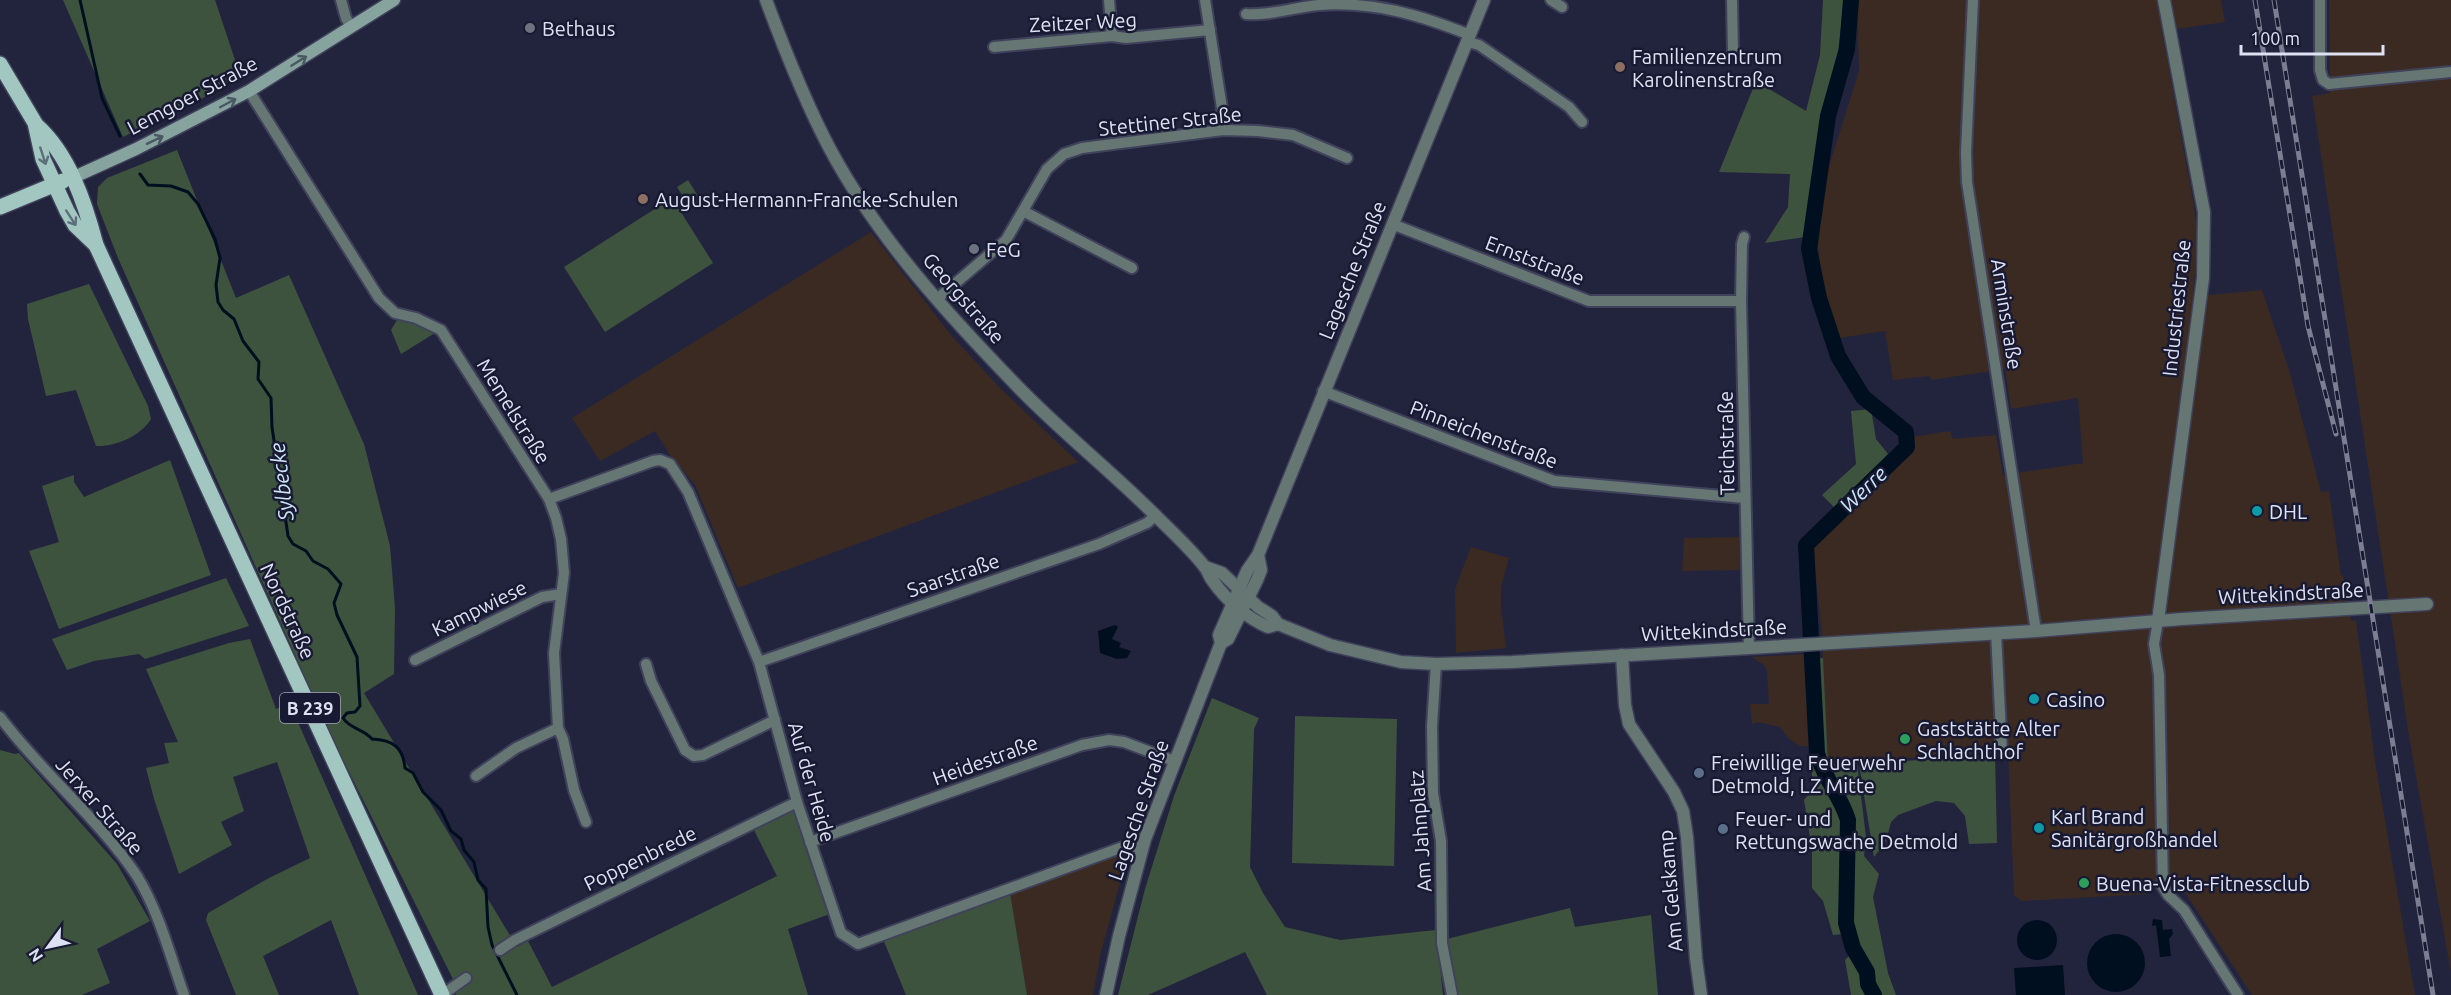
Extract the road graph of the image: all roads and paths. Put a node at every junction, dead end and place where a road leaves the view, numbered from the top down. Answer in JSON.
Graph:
{"nodes":[{"id":1,"x":341,"y":0,"type":"edge"},
{"id":2,"x":394,"y":0,"type":"edge"},
{"id":3,"x":766,"y":0,"type":"edge"},
{"id":4,"x":1109,"y":0,"type":"edge"},
{"id":5,"x":1205,"y":0,"type":"edge"},
{"id":6,"x":1484,"y":0,"type":"edge"},
{"id":7,"x":1551,"y":0,"type":"edge"},
{"id":8,"x":1732,"y":0,"type":"edge"},
{"id":9,"x":1973,"y":0,"type":"edge"},
{"id":10,"x":2164,"y":0,"type":"edge"},
{"id":11,"x":2320,"y":0,"type":"edge"},
{"id":12,"x":1282,"y":5,"type":"edge"},
{"id":13,"x":1562,"y":7,"type":"dead end"},
{"id":14,"x":1246,"y":14,"type":"dead end"},
{"id":15,"x":351,"y":27,"type":"junction"},
{"id":16,"x":1210,"y":30,"type":"junction"},
{"id":17,"x":1112,"y":36,"type":"junction"},
{"id":18,"x":1469,"y":39,"type":"junction"},
{"id":19,"x":994,"y":46,"type":"dead end"},
{"id":20,"x":1733,"y":52,"type":"dead end"},
{"id":21,"x":0,"y":64,"type":"edge"},
{"id":22,"x":2451,"y":72,"type":"edge"},
{"id":23,"x":249,"y":91,"type":"junction"},
{"id":24,"x":1582,"y":122,"type":"dead end"},
{"id":25,"x":36,"y":125,"type":"junction"},
{"id":26,"x":1223,"y":130,"type":"junction"},
{"id":27,"x":1347,"y":158,"type":"dead end"},
{"id":28,"x":72,"y":178,"type":"junction"},
{"id":29,"x":55,"y":185,"type":"junction"},
{"id":30,"x":0,"y":207,"type":"edge"},
{"id":31,"x":1023,"y":211,"type":"junction"},
{"id":32,"x":1392,"y":224,"type":"junction"},
{"id":33,"x":1744,"y":237,"type":"dead end"},
{"id":34,"x":96,"y":245,"type":"junction"},
{"id":35,"x":1132,"y":268,"type":"dead end"},
{"id":36,"x":937,"y":299,"type":"junction"},
{"id":37,"x":1742,"y":302,"type":"junction"},
{"id":38,"x":1323,"y":391,"type":"junction"},
{"id":39,"x":1745,"y":498,"type":"junction"},
{"id":40,"x":549,"y":500,"type":"junction"},
{"id":41,"x":1156,"y":516,"type":"junction"},
{"id":42,"x":1258,"y":555,"type":"junction"},
{"id":43,"x":1206,"y":567,"type":"junction"},
{"id":44,"x":1239,"y":589,"type":"junction"},
{"id":45,"x":561,"y":594,"type":"junction"},
{"id":46,"x":1248,"y":599,"type":"junction"},
{"id":47,"x":2427,"y":604,"type":"dead end"},
{"id":48,"x":1237,"y":606,"type":"junction"},
{"id":49,"x":2157,"y":621,"type":"junction"},
{"id":50,"x":1278,"y":624,"type":"junction"},
{"id":51,"x":2036,"y":631,"type":"junction"},
{"id":52,"x":1996,"y":633,"type":"junction"},
{"id":53,"x":1749,"y":648,"type":"junction"},
{"id":54,"x":1622,"y":655,"type":"junction"},
{"id":55,"x":415,"y":660,"type":"dead end"},
{"id":56,"x":759,"y":662,"type":"junction"},
{"id":57,"x":646,"y":664,"type":"dead end"},
{"id":58,"x":1436,"y":664,"type":"junction"},
{"id":59,"x":0,"y":717,"type":"edge"},
{"id":60,"x":775,"y":720,"type":"junction"},
{"id":61,"x":558,"y":728,"type":"junction"},
{"id":62,"x":2002,"y":752,"type":"dead end"},
{"id":63,"x":1174,"y":761,"type":"junction"},
{"id":64,"x":476,"y":776,"type":"dead end"},
{"id":65,"x":797,"y":802,"type":"junction"},
{"id":66,"x":586,"y":822,"type":"dead end"},
{"id":67,"x":810,"y":842,"type":"junction"},
{"id":68,"x":1142,"y":848,"type":"junction"},
{"id":69,"x":500,"y":950,"type":"dead end"},
{"id":70,"x":466,"y":978,"type":"dead end"},
{"id":71,"x":441,"y":992,"type":"edge"},
{"id":72,"x":184,"y":995,"type":"edge"},
{"id":73,"x":1106,"y":995,"type":"edge"},
{"id":74,"x":1452,"y":995,"type":"edge"},
{"id":75,"x":1701,"y":995,"type":"edge"},
{"id":76,"x":2238,"y":995,"type":"edge"}],
"edges":[{"from":1,"to":15,"type":"street"},
{"from":2,"to":15,"type":"main road","name":"Lemgoer Straße"},
{"from":3,"to":36,"type":"street","name":"Georgstraße"},
{"from":4,"to":17,"type":"street"},
{"from":5,"to":16,"type":"street"},
{"from":6,"to":18,"type":"street","name":"Lagesche Straße"},
{"from":7,"to":13,"type":"street"},
{"from":8,"to":20,"type":"street"},
{"from":9,"to":51,"type":"street","name":"Arminstraße"},
{"from":10,"to":49,"type":"street","name":"Industriestraße"},
{"from":11,"to":22,"type":"street"},
{"from":12,"to":14,"type":"street"},
{"from":12,"to":18,"type":"street"},
{"from":23,"to":15,"type":"main road","name":"Lemgoer Straße","one_way":true},
{"from":16,"to":17,"type":"street","name":"Zeitzer Weg"},
{"from":16,"to":26,"type":"street"},
{"from":17,"to":19,"type":"street","name":"Zeitzer Weg"},
{"from":18,"to":24,"type":"street"},
{"from":18,"to":32,"type":"street","name":"Lagesche Straße"},
{"from":21,"to":25,"type":"main road","number":"B 239"},
{"from":28,"to":23,"type":"main road","name":"Lemgoer Straße","one_way":true},
{"from":23,"to":40,"type":"street","name":"Memelstraße"},
{"from":25,"to":28,"type":"main road","name":"Nordstraße","number":"B 239"},
{"from":25,"to":29,"type":"main road","number":"B 239","one_way":true},
{"from":26,"to":27,"type":"street","name":"Stettiner Straße"},
{"from":26,"to":31,"type":"street","name":"Stettiner Straße"},
{"from":28,"to":29,"type":"main road","name":"Lemgoer Straße"},
{"from":28,"to":34,"type":"main road","name":"Nordstraße","number":"B 239"},
{"from":29,"to":30,"type":"main road","name":"Lemgoer Straße"},
{"from":29,"to":34,"type":"main road","name":"Nordstraße","number":"B 239","one_way":true},
{"from":31,"to":35,"type":"street"},
{"from":31,"to":36,"type":"street","name":"Stettiner Straße"},
{"from":32,"to":37,"type":"street","name":"Ernststraße"},
{"from":32,"to":38,"type":"street","name":"Lagesche Straße"},
{"from":33,"to":37,"type":"street","name":"Teichstraße"},
{"from":34,"to":71,"type":"main road","name":"Nordstraße","number":"B 239"},
{"from":36,"to":41,"type":"street","name":"Georgstraße"},
{"from":37,"to":39,"type":"street","name":"Teichstraße"},
{"from":38,"to":39,"type":"street","name":"Pinneichenstraße"},
{"from":38,"to":42,"type":"street","name":"Lagesche Straße"},
{"from":39,"to":53,"type":"street","name":"Teichstraße"},
{"from":40,"to":45,"type":"street","name":"Memelstraße"},
{"from":40,"to":56,"type":"street","name":"Auf der Heide"},
{"from":41,"to":43,"type":"street","name":"Georgstraße"},
{"from":41,"to":56,"type":"street","name":"Saarstraße"},
{"from":42,"to":44,"type":"street","name":"Lagesche Straße"},
{"from":42,"to":46,"type":"street","name":"Lagesche Straße"},
{"from":43,"to":44,"type":"street","name":"Georgstraße"},
{"from":43,"to":48,"type":"street","name":"Georgstraße"},
{"from":44,"to":46,"type":"street","name":"Wittekindstraße"},
{"from":44,"to":48,"type":"street","name":"Lagesche Straße"},
{"from":45,"to":55,"type":"street","name":"Kampwiese"},
{"from":45,"to":61,"type":"street","name":"Memelstraße"},
{"from":46,"to":48,"type":"street","name":"Lagesche Straße"},
{"from":46,"to":50,"type":"street","name":"Wittekindstraße"},
{"from":47,"to":49,"type":"street","name":"Wittekindstraße"},
{"from":48,"to":50,"type":"street","name":"Wittekindstraße"},
{"from":48,"to":63,"type":"street","name":"Lagesche Straße"},
{"from":49,"to":51,"type":"street","name":"Wittekindstraße"},
{"from":49,"to":76,"type":"street"},
{"from":50,"to":58,"type":"street","name":"Wittekindstraße"},
{"from":51,"to":52,"type":"street","name":"Wittekindstraße"},
{"from":52,"to":53,"type":"street","name":"Wittekindstraße"},
{"from":52,"to":62,"type":"street"},
{"from":53,"to":54,"type":"street","name":"Wittekindstraße"},
{"from":54,"to":58,"type":"street","name":"Wittekindstraße"},
{"from":54,"to":75,"type":"street","name":"Am Gelskamp"},
{"from":56,"to":60,"type":"street","name":"Auf der Heide"},
{"from":57,"to":60,"type":"street"},
{"from":58,"to":74,"type":"street","name":"Am Jahnplatz"},
{"from":59,"to":72,"type":"street","name":"Jerxer Straße"},
{"from":60,"to":65,"type":"street","name":"Auf der Heide"},
{"from":61,"to":64,"type":"street"},
{"from":61,"to":66,"type":"street","name":"Memelstraße"},
{"from":63,"to":67,"type":"street","name":"Heidestraße"},
{"from":63,"to":68,"type":"street","name":"Lagesche Straße"},
{"from":65,"to":67,"type":"street","name":"Auf der Heide"},
{"from":65,"to":69,"type":"street","name":"Poppenbrede"},
{"from":67,"to":68,"type":"street","name":"Auf der Heide"},
{"from":68,"to":73,"type":"street","name":"Lagesche Straße"},
{"from":70,"to":71,"type":"street"}]}
